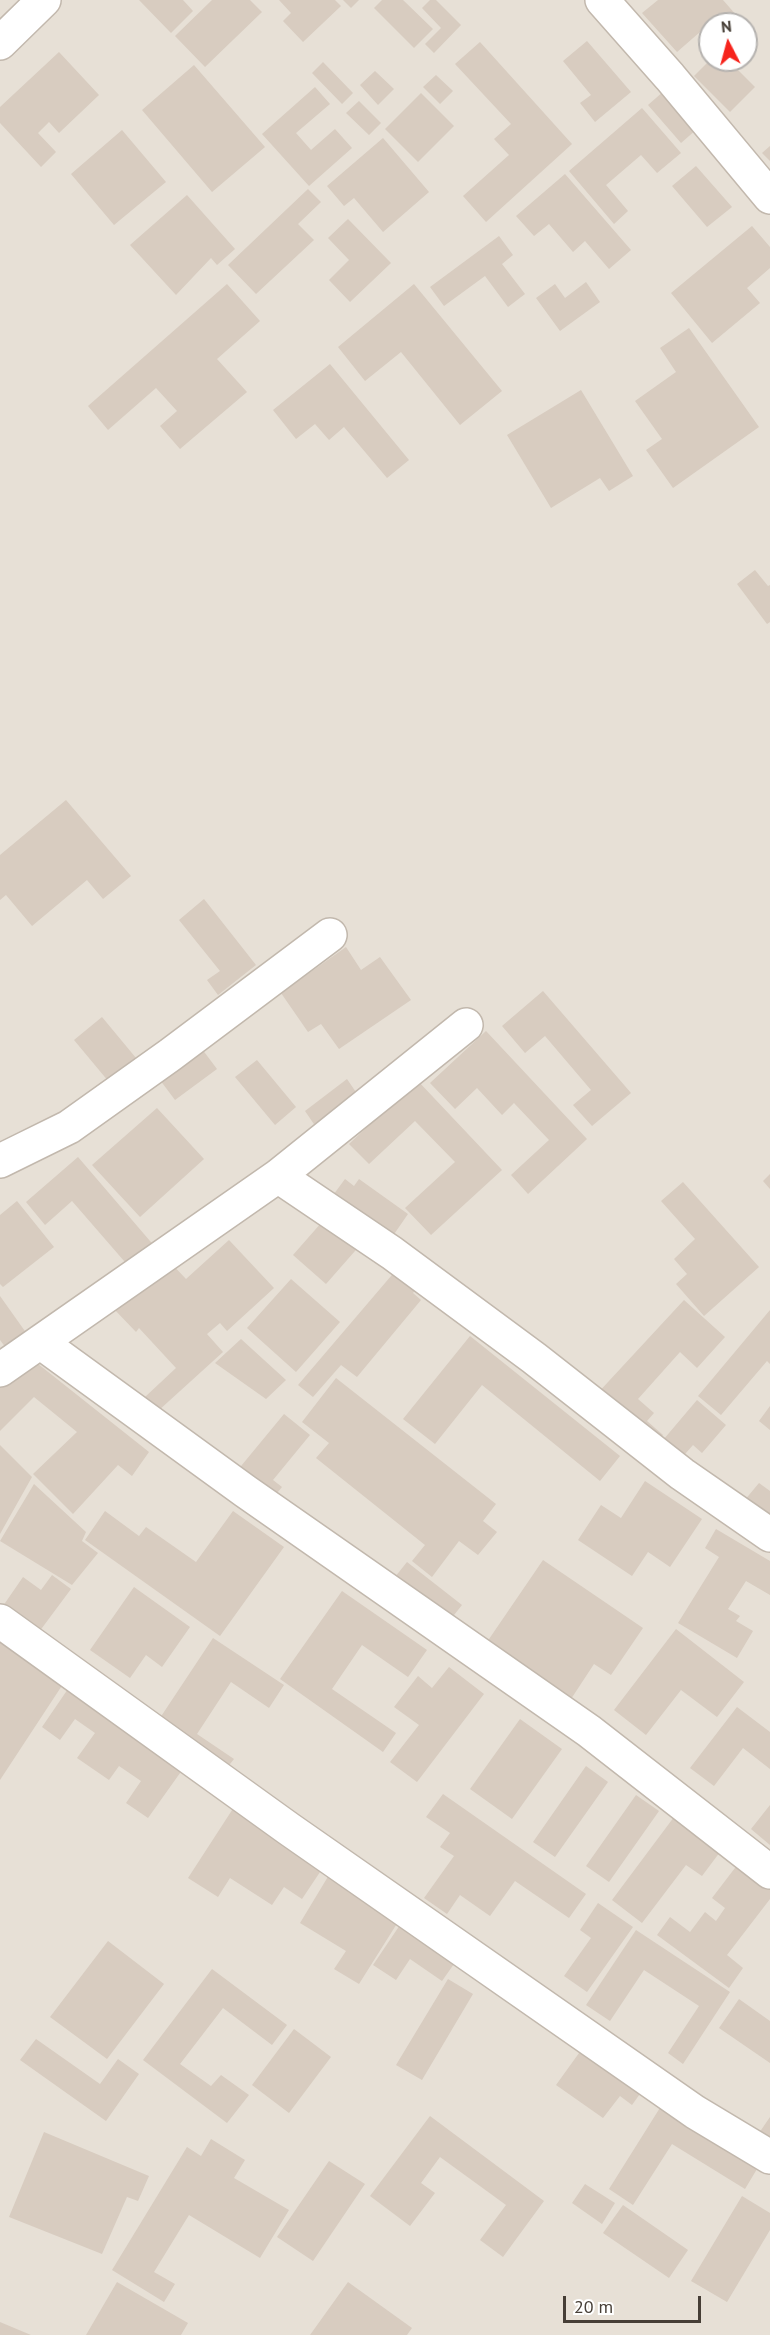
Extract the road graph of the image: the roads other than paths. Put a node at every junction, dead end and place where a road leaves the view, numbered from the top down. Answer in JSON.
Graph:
{"nodes":[{"id":1,"x":44,"y":0,"type":"edge"},
{"id":2,"x":602,"y":0,"type":"edge"},
{"id":3,"x":0,"y":43,"type":"edge"},
{"id":4,"x":770,"y":197,"type":"edge"},
{"id":5,"x":330,"y":935,"type":"dead end"},
{"id":6,"x":466,"y":1025,"type":"dead end"},
{"id":7,"x":0,"y":1161,"type":"edge"},
{"id":8,"x":278,"y":1176,"type":"junction"},
{"id":9,"x":40,"y":1342,"type":"junction"},
{"id":10,"x":0,"y":1370,"type":"edge"},
{"id":11,"x":770,"y":1535,"type":"edge"},
{"id":12,"x":0,"y":1621,"type":"edge"},
{"id":13,"x":770,"y":1872,"type":"edge"},
{"id":14,"x":770,"y":2157,"type":"edge"}],
"edges":[{"from":1,"to":3,"type":"street"},
{"from":2,"to":4,"type":"street"},
{"from":5,"to":7,"type":"street"},
{"from":6,"to":8,"type":"street"},
{"from":8,"to":9,"type":"street"},
{"from":8,"to":11,"type":"street"},
{"from":9,"to":10,"type":"street"},
{"from":9,"to":13,"type":"street"},
{"from":12,"to":14,"type":"street"}]}
